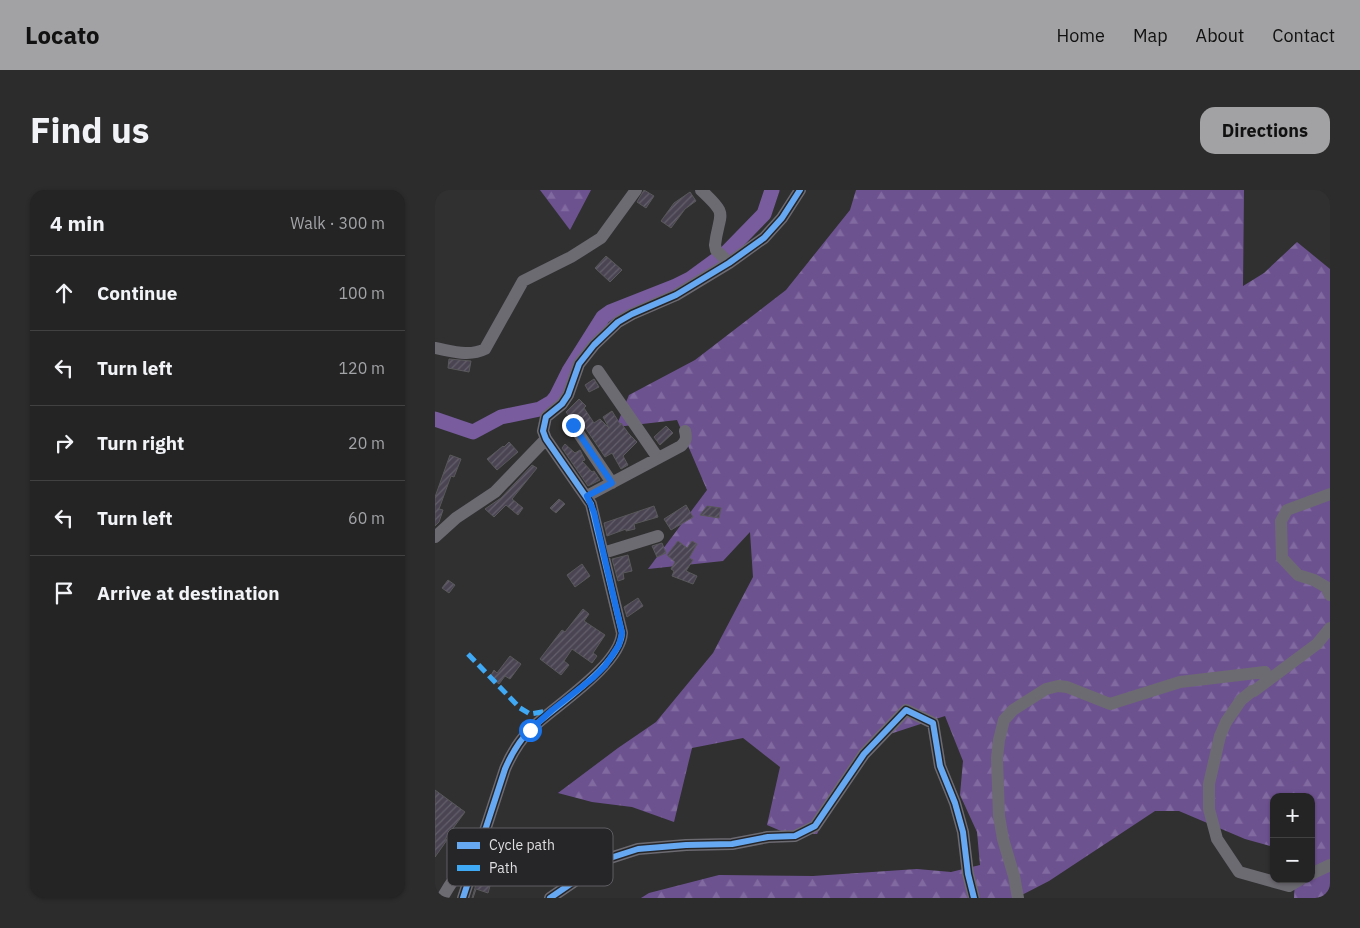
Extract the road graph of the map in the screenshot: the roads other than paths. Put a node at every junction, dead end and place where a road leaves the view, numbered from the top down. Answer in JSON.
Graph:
{"nodes":[{"id":1,"x":636,"y":190,"type":"edge"},
{"id":2,"x":701,"y":190,"type":"edge"},
{"id":3,"x":799,"y":190,"type":"edge"},
{"id":4,"x":723,"y":257,"type":"junction"},
{"id":5,"x":435,"y":348,"type":"edge"},
{"id":6,"x":598,"y":371,"type":"dead end"},
{"id":7,"x":573,"y":425,"type":"dead end"},
{"id":8,"x":685,"y":431,"type":"dead end"},
{"id":9,"x":546,"y":439,"type":"junction"},
{"id":10,"x":658,"y":458,"type":"junction"},
{"id":11,"x":612,"y":483,"type":"junction"},
{"id":12,"x":1330,"y":494,"type":"edge"},
{"id":13,"x":587,"y":496,"type":"junction"},
{"id":14,"x":658,"y":536,"type":"dead end"},
{"id":15,"x":435,"y":537,"type":"edge"},
{"id":16,"x":603,"y":553,"type":"junction"},
{"id":17,"x":1330,"y":595,"type":"edge"},
{"id":18,"x":1330,"y":628,"type":"edge"},
{"id":19,"x":1265,"y":672,"type":"dead end"},
{"id":20,"x":486,"y":828,"type":"edge"},
{"id":21,"x":613,"y":857,"type":"edge"},
{"id":22,"x":1330,"y":865,"type":"edge"},
{"id":23,"x":1315,"y":872,"type":"edge"},
{"id":24,"x":1270,"y":881,"type":"edge"},
{"id":25,"x":1278,"y":883,"type":"edge"},
{"id":26,"x":1294,"y":883,"type":"edge"},
{"id":27,"x":450,"y":886,"type":"edge"},
{"id":28,"x":467,"y":886,"type":"edge"},
{"id":29,"x":568,"y":886,"type":"edge"},
{"id":30,"x":442,"y":898,"type":"edge"},
{"id":31,"x":463,"y":898,"type":"edge"},
{"id":32,"x":550,"y":898,"type":"edge"},
{"id":33,"x":974,"y":898,"type":"edge"},
{"id":34,"x":1018,"y":898,"type":"edge"}],
"edges":[{"from":1,"to":5,"type":"street"},
{"from":2,"to":4,"type":"street"},
{"from":3,"to":4,"type":"street"},
{"from":4,"to":9,"type":"street"},
{"from":6,"to":10,"type":"street"},
{"from":7,"to":11,"type":"street"},
{"from":8,"to":10,"type":"street"},
{"from":9,"to":13,"type":"street"},
{"from":9,"to":15,"type":"street"},
{"from":10,"to":11,"type":"street"},
{"from":11,"to":13,"type":"street"},
{"from":12,"to":17,"type":"street"},
{"from":13,"to":16,"type":"street"},
{"from":14,"to":16,"type":"street"},
{"from":16,"to":20,"type":"street"},
{"from":18,"to":24,"type":"street"},
{"from":19,"to":34,"type":"street"},
{"from":21,"to":33,"type":"street"},
{"from":22,"to":23,"type":"street"},
{"from":25,"to":26,"type":"street"},
{"from":27,"to":30,"type":"street"},
{"from":28,"to":31,"type":"street"},
{"from":29,"to":32,"type":"street"}]}
